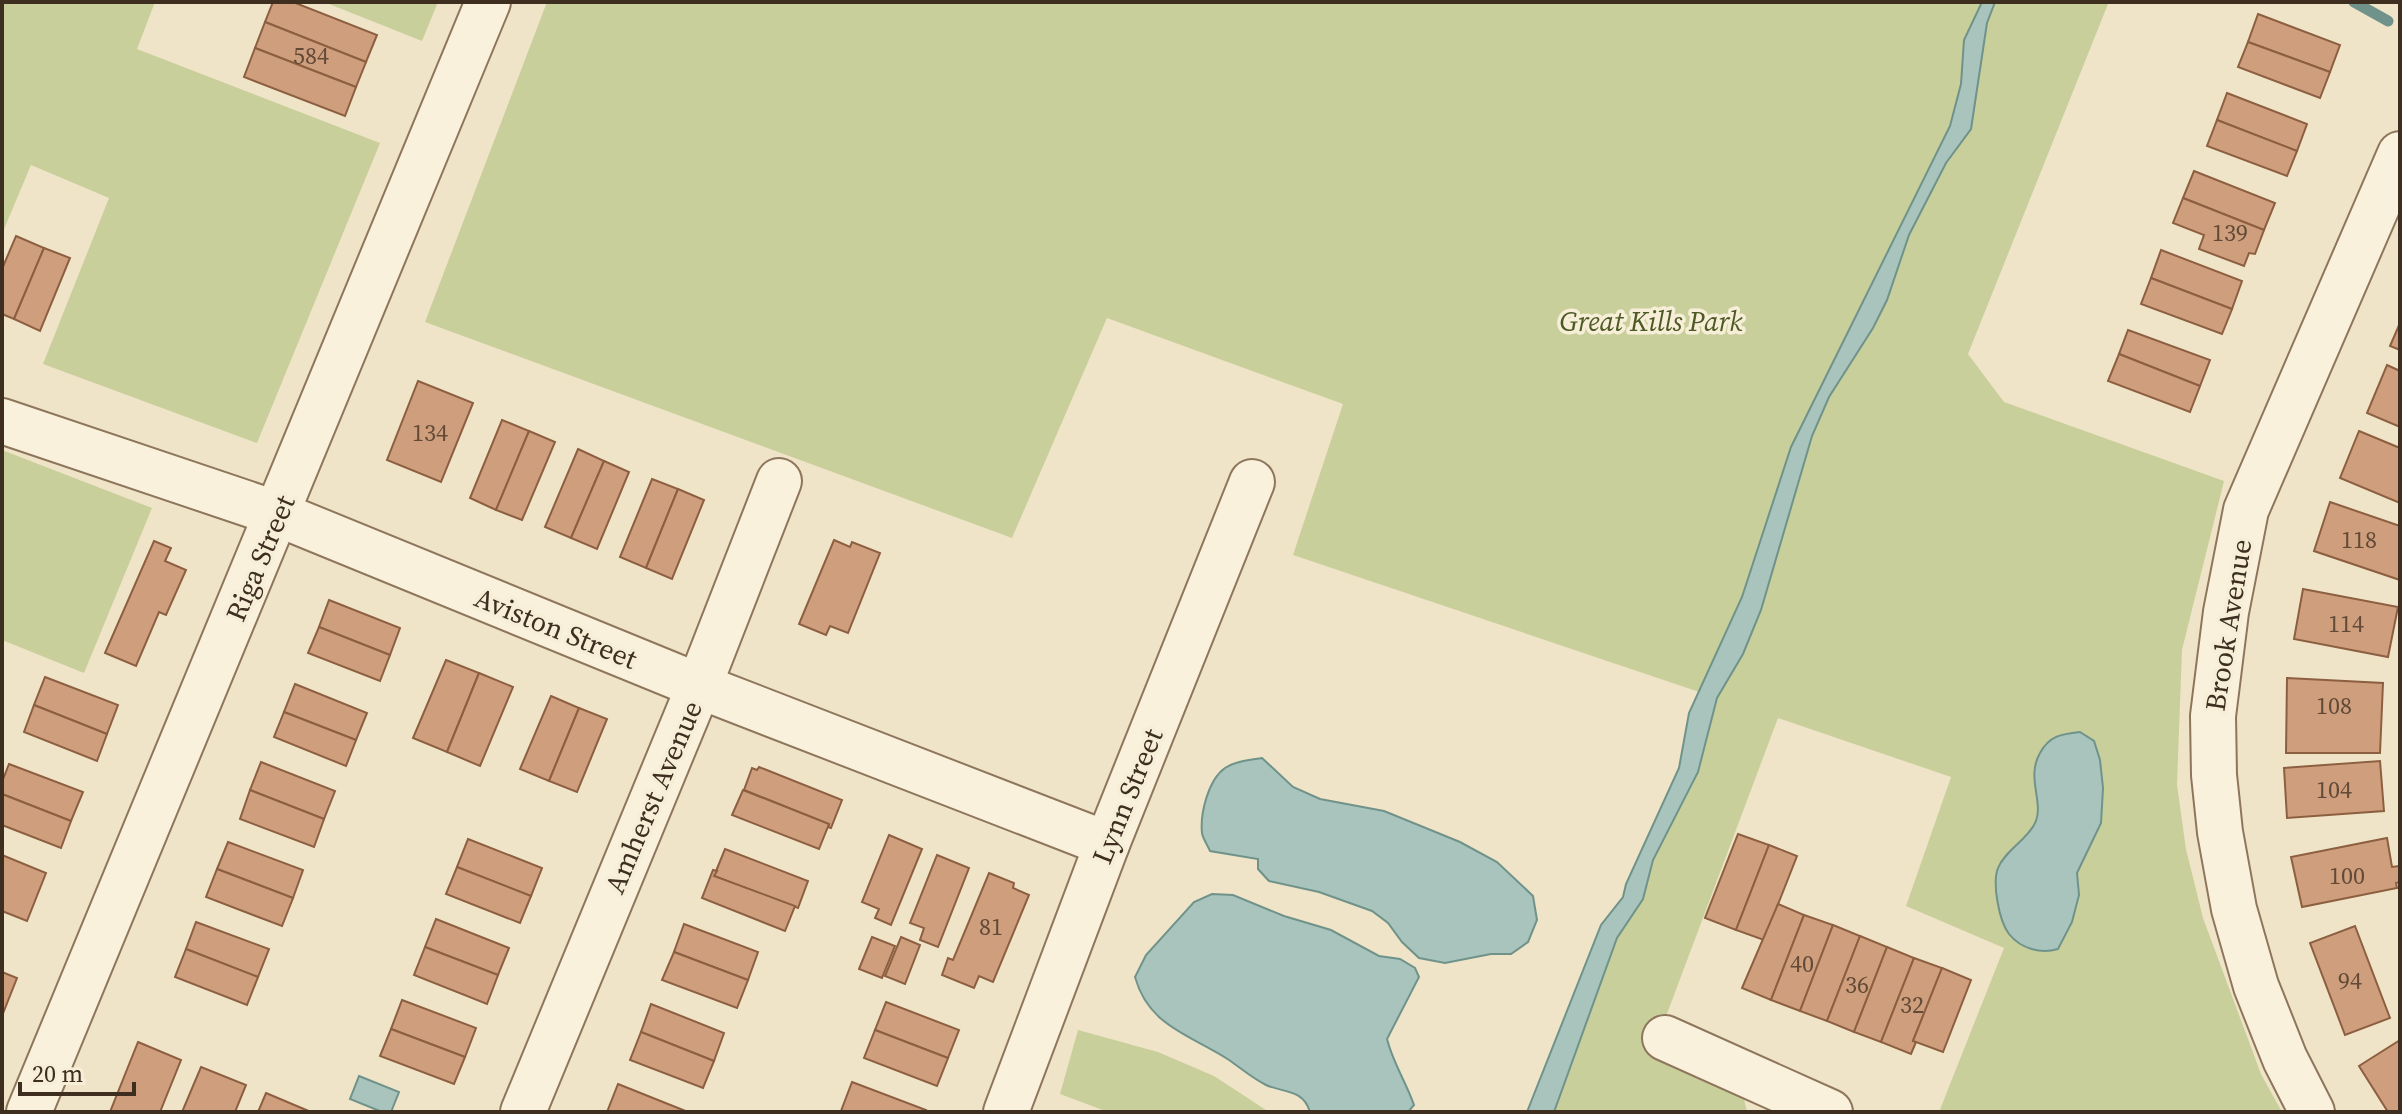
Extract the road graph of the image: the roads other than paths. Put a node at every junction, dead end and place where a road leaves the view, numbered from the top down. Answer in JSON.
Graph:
{"nodes":[{"id":1,"x":488,"y":2,"type":"edge"},
{"id":2,"x":2400,"y":154,"type":"edge"},
{"id":3,"x":2,"y":421,"type":"edge"},
{"id":4,"x":779,"y":481,"type":"dead end"},
{"id":5,"x":1252,"y":482,"type":"dead end"},
{"id":6,"x":278,"y":514,"type":"junction"},
{"id":7,"x":699,"y":686,"type":"junction"},
{"id":8,"x":1107,"y":844,"type":"junction"},
{"id":9,"x":1665,"y":1038,"type":"dead end"},
{"id":10,"x":29,"y":1112,"type":"edge"},
{"id":11,"x":523,"y":1112,"type":"edge"},
{"id":12,"x":1006,"y":1112,"type":"edge"},
{"id":13,"x":1830,"y":1112,"type":"edge"},
{"id":14,"x":2312,"y":1112,"type":"edge"}],
"edges":[{"from":1,"to":6,"type":"street","name":"Riga Street"},
{"from":2,"to":14,"type":"street","name":"Brook Avenue"},
{"from":3,"to":6,"type":"street","name":"Aviston Street"},
{"from":4,"to":7,"type":"street","name":"Amherst Avenue"},
{"from":5,"to":8,"type":"street","name":"Lynn Street"},
{"from":6,"to":7,"type":"street","name":"Aviston Street"},
{"from":6,"to":10,"type":"street","name":"Riga Street"},
{"from":7,"to":8,"type":"street","name":"Aviston Street"},
{"from":7,"to":11,"type":"street","name":"Amherst Avenue"},
{"from":8,"to":12,"type":"street","name":"Lynn Street"},
{"from":9,"to":13,"type":"street"}]}
